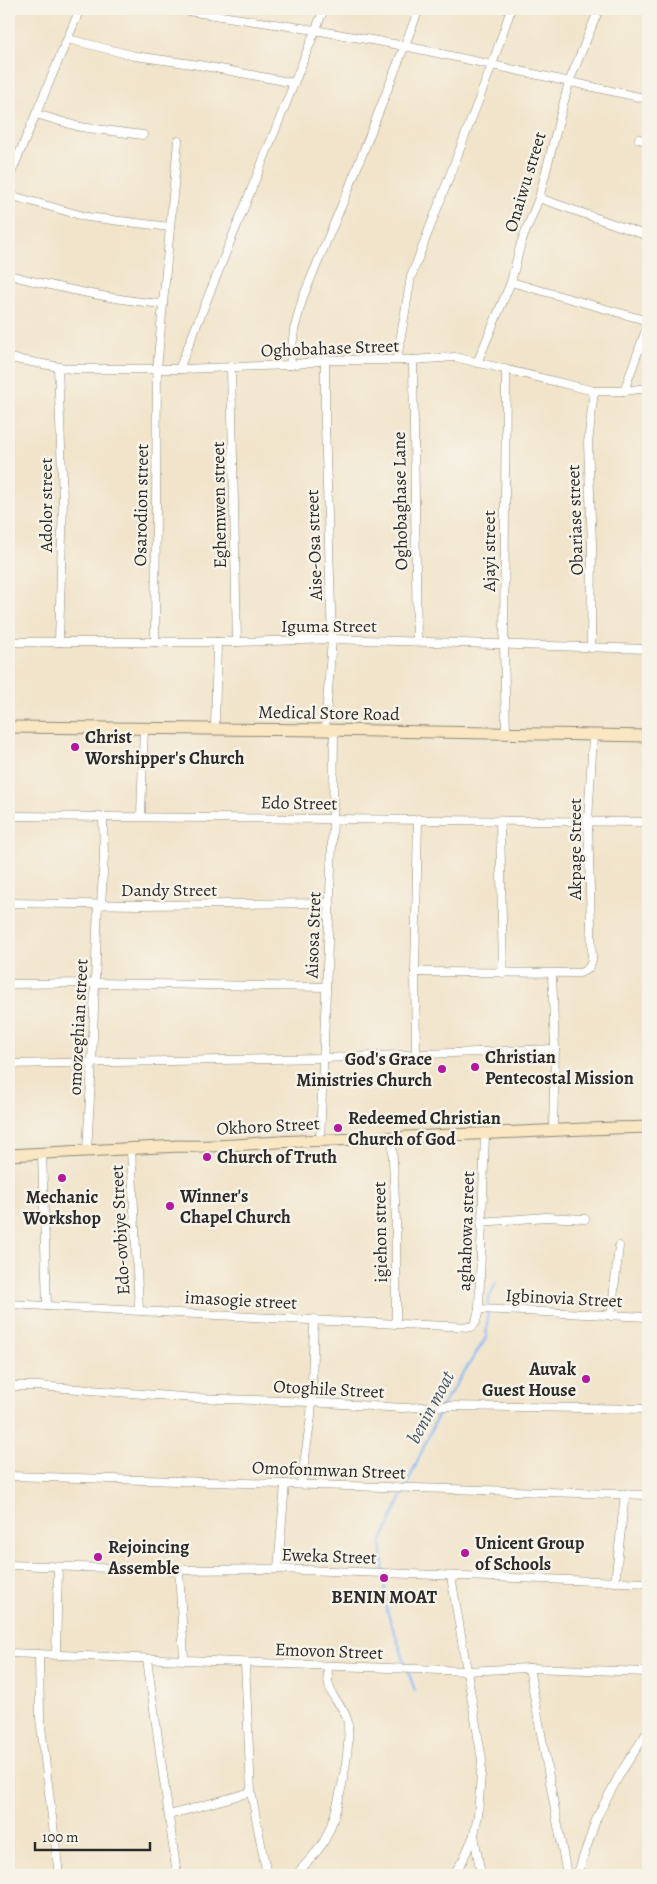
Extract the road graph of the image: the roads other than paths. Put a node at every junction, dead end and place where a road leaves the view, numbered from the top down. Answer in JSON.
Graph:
{"nodes":[{"id":1,"x":80,"y":9,"type":"edge"},
{"id":2,"x":174,"y":9,"type":"edge"},
{"id":3,"x":324,"y":9,"type":"edge"},
{"id":4,"x":419,"y":9,"type":"edge"},
{"id":5,"x":512,"y":9,"type":"edge"},
{"id":6,"x":599,"y":9,"type":"edge"},
{"id":7,"x":315,"y":30,"type":"junction"},
{"id":8,"x":68,"y":39,"type":"junction"},
{"id":9,"x":405,"y":46,"type":"junction"},
{"id":10,"x":492,"y":65,"type":"junction"},
{"id":11,"x":294,"y":82,"type":"junction"},
{"id":12,"x":568,"y":82,"type":"junction"},
{"id":13,"x":648,"y":99,"type":"edge"},
{"id":14,"x":36,"y":114,"type":"junction"},
{"id":15,"x":143,"y":135,"type":"dead end"},
{"id":16,"x":638,"y":139,"type":"dead end"},
{"id":17,"x":178,"y":141,"type":"dead end"},
{"id":18,"x":648,"y":141,"type":"edge"},
{"id":19,"x":9,"y":178,"type":"edge"},
{"id":20,"x":9,"y":194,"type":"edge"},
{"id":21,"x":539,"y":198,"type":"junction"},
{"id":22,"x":170,"y":227,"type":"junction"},
{"id":23,"x":648,"y":236,"type":"edge"},
{"id":24,"x":9,"y":275,"type":"edge"},
{"id":25,"x":512,"y":282,"type":"junction"},
{"id":26,"x":163,"y":304,"type":"junction"},
{"id":27,"x":648,"y":322,"type":"edge"},
{"id":28,"x":9,"y":358,"type":"edge"},
{"id":29,"x":397,"y":359,"type":"junction"},
{"id":30,"x":325,"y":360,"type":"junction"},
{"id":31,"x":413,"y":360,"type":"junction"},
{"id":32,"x":478,"y":362,"type":"junction"},
{"id":33,"x":290,"y":364,"type":"junction"},
{"id":34,"x":58,"y":367,"type":"junction"},
{"id":35,"x":231,"y":367,"type":"junction"},
{"id":36,"x":157,"y":369,"type":"junction"},
{"id":37,"x":178,"y":369,"type":"junction"},
{"id":38,"x":506,"y":370,"type":"junction"},
{"id":39,"x":648,"y":388,"type":"edge"},
{"id":40,"x":594,"y":391,"type":"junction"},
{"id":41,"x":624,"y":391,"type":"junction"},
{"id":42,"x":332,"y":639,"type":"junction"},
{"id":43,"x":9,"y":642,"type":"edge"},
{"id":44,"x":59,"y":642,"type":"junction"},
{"id":45,"x":155,"y":642,"type":"junction"},
{"id":46,"x":217,"y":642,"type":"junction"},
{"id":47,"x":237,"y":642,"type":"junction"},
{"id":48,"x":417,"y":642,"type":"junction"},
{"id":49,"x":504,"y":646,"type":"junction"},
{"id":50,"x":591,"y":648,"type":"junction"},
{"id":51,"x":648,"y":649,"type":"edge"},
{"id":52,"x":9,"y":727,"type":"edge"},
{"id":53,"x":144,"y":728,"type":"junction"},
{"id":54,"x":215,"y":728,"type":"junction"},
{"id":55,"x":329,"y":730,"type":"junction"},
{"id":56,"x":506,"y":733,"type":"junction"},
{"id":57,"x":593,"y":736,"type":"junction"},
{"id":58,"x":648,"y":736,"type":"edge"},
{"id":59,"x":9,"y":816,"type":"edge"},
{"id":60,"x":141,"y":816,"type":"junction"},
{"id":61,"x":103,"y":817,"type":"junction"},
{"id":62,"x":333,"y":819,"type":"junction"},
{"id":63,"x":418,"y":819,"type":"junction"},
{"id":64,"x":500,"y":820,"type":"junction"},
{"id":65,"x":588,"y":821,"type":"junction"},
{"id":66,"x":648,"y":822,"type":"edge"},
{"id":67,"x":9,"y":903,"type":"edge"},
{"id":68,"x":330,"y":903,"type":"junction"},
{"id":69,"x":99,"y":905,"type":"junction"},
{"id":70,"x":415,"y":972,"type":"junction"},
{"id":71,"x":503,"y":972,"type":"junction"},
{"id":72,"x":552,"y":974,"type":"junction"},
{"id":73,"x":96,"y":983,"type":"junction"},
{"id":74,"x":9,"y":984,"type":"edge"},
{"id":75,"x":326,"y":987,"type":"junction"},
{"id":76,"x":555,"y":1049,"type":"junction"},
{"id":77,"x":416,"y":1054,"type":"junction"},
{"id":78,"x":323,"y":1058,"type":"junction"},
{"id":79,"x":92,"y":1062,"type":"junction"},
{"id":80,"x":9,"y":1064,"type":"edge"},
{"id":81,"x":648,"y":1127,"type":"edge"},
{"id":82,"x":553,"y":1130,"type":"junction"},
{"id":83,"x":485,"y":1134,"type":"junction"},
{"id":84,"x":392,"y":1139,"type":"junction"},
{"id":85,"x":320,"y":1141,"type":"junction"},
{"id":86,"x":131,"y":1149,"type":"junction"},
{"id":87,"x":87,"y":1150,"type":"junction"},
{"id":88,"x":42,"y":1153,"type":"junction"},
{"id":89,"x":9,"y":1155,"type":"edge"},
{"id":90,"x":585,"y":1219,"type":"dead end"},
{"id":91,"x":481,"y":1222,"type":"junction"},
{"id":92,"x":619,"y":1246,"type":"dead end"},
{"id":93,"x":9,"y":1304,"type":"edge"},
{"id":94,"x":47,"y":1306,"type":"junction"},
{"id":95,"x":479,"y":1309,"type":"junction"},
{"id":96,"x":139,"y":1310,"type":"junction"},
{"id":97,"x":611,"y":1316,"type":"junction"},
{"id":98,"x":648,"y":1317,"type":"edge"},
{"id":99,"x":314,"y":1319,"type":"junction"},
{"id":100,"x":396,"y":1324,"type":"junction"},
{"id":101,"x":472,"y":1326,"type":"joint"},
{"id":102,"x":9,"y":1386,"type":"edge"},
{"id":103,"x":311,"y":1402,"type":"junction"},
{"id":104,"x":648,"y":1409,"type":"edge"},
{"id":105,"x":9,"y":1476,"type":"edge"},
{"id":106,"x":285,"y":1484,"type":"junction"},
{"id":107,"x":301,"y":1484,"type":"junction"},
{"id":108,"x":625,"y":1494,"type":"junction"},
{"id":109,"x":648,"y":1495,"type":"edge"},
{"id":110,"x":9,"y":1566,"type":"edge"},
{"id":111,"x":58,"y":1567,"type":"junction"},
{"id":112,"x":278,"y":1569,"type":"junction"},
{"id":113,"x":179,"y":1570,"type":"junction"},
{"id":114,"x":451,"y":1576,"type":"junction"},
{"id":115,"x":616,"y":1582,"type":"junction"},
{"id":116,"x":648,"y":1582,"type":"edge"},
{"id":117,"x":9,"y":1653,"type":"edge"},
{"id":118,"x":39,"y":1654,"type":"junction"},
{"id":119,"x":56,"y":1655,"type":"junction"},
{"id":120,"x":147,"y":1659,"type":"junction"},
{"id":121,"x":184,"y":1659,"type":"junction"},
{"id":122,"x":245,"y":1662,"type":"junction"},
{"id":123,"x":328,"y":1666,"type":"junction"},
{"id":124,"x":529,"y":1668,"type":"junction"},
{"id":125,"x":466,"y":1671,"type":"junction"},
{"id":126,"x":648,"y":1672,"type":"edge"},
{"id":127,"x":648,"y":1731,"type":"edge"},
{"id":128,"x":250,"y":1792,"type":"junction"},
{"id":129,"x":169,"y":1815,"type":"junction"},
{"id":130,"x":474,"y":1835,"type":"junction"},
{"id":131,"x":59,"y":1875,"type":"edge"},
{"id":132,"x":177,"y":1875,"type":"edge"},
{"id":133,"x":267,"y":1875,"type":"edge"},
{"id":134,"x":296,"y":1875,"type":"edge"},
{"id":135,"x":453,"y":1875,"type":"edge"},
{"id":136,"x":481,"y":1875,"type":"edge"},
{"id":137,"x":567,"y":1875,"type":"edge"},
{"id":138,"x":577,"y":1875,"type":"edge"}],
"edges":[{"from":1,"to":8,"type":"street"},
{"from":2,"to":7,"type":"street"},
{"from":3,"to":7,"type":"street"},
{"from":4,"to":9,"type":"street"},
{"from":5,"to":10,"type":"street"},
{"from":6,"to":12,"type":"street","name":"Onaiwu street"},
{"from":7,"to":9,"type":"street"},
{"from":7,"to":11,"type":"street"},
{"from":8,"to":11,"type":"street"},
{"from":8,"to":14,"type":"street"},
{"from":9,"to":10,"type":"street"},
{"from":9,"to":33,"type":"street"},
{"from":10,"to":12,"type":"street"},
{"from":10,"to":29,"type":"street"},
{"from":11,"to":37,"type":"street"},
{"from":12,"to":13,"type":"street"},
{"from":12,"to":21,"type":"street","name":"Onaiwu street"},
{"from":14,"to":15,"type":"street"},
{"from":14,"to":19,"type":"street"},
{"from":16,"to":18,"type":"street"},
{"from":17,"to":22,"type":"street","name":"Osarodion street"},
{"from":20,"to":22,"type":"street"},
{"from":21,"to":23,"type":"street"},
{"from":21,"to":25,"type":"street","name":"Onaiwu street"},
{"from":22,"to":26,"type":"street","name":"Osarodion street"},
{"from":24,"to":26,"type":"street"},
{"from":25,"to":27,"type":"street"},
{"from":25,"to":32,"type":"street","name":"Onaiwu street"},
{"from":26,"to":36,"type":"street","name":"Osarodion street"},
{"from":27,"to":41,"type":"street"},
{"from":28,"to":34,"type":"street","name":"Oghobahase Street"},
{"from":29,"to":30,"type":"street","name":"Oghobahase Street"},
{"from":29,"to":31,"type":"street","name":"Oghobahase Street"},
{"from":30,"to":33,"type":"street","name":"Oghobahase Street"},
{"from":30,"to":42,"type":"street","name":"Aise-Osa street"},
{"from":31,"to":32,"type":"street","name":"Oghobahase Street"},
{"from":31,"to":48,"type":"street","name":"Oghobaghase Lane"},
{"from":32,"to":38,"type":"street","name":"Oghobahase Street"},
{"from":33,"to":35,"type":"street","name":"Oghobahase Street"},
{"from":34,"to":36,"type":"street","name":"Oghobahase Street"},
{"from":34,"to":44,"type":"street","name":"Adolor street"},
{"from":35,"to":37,"type":"street","name":"Oghobahase Street"},
{"from":35,"to":47,"type":"street","name":"Eghemwen street"},
{"from":36,"to":37,"type":"street","name":"Oghobahase Street"},
{"from":36,"to":45,"type":"street","name":"Osarodion street"},
{"from":38,"to":40,"type":"street","name":"Oghobahase Street"},
{"from":38,"to":49,"type":"street","name":"Ajayi street"},
{"from":39,"to":41,"type":"street","name":"Oghobahase Street"},
{"from":40,"to":41,"type":"street","name":"Oghobahase Street"},
{"from":40,"to":50,"type":"street","name":"Obariase street"},
{"from":42,"to":47,"type":"street","name":"Iguma Street"},
{"from":42,"to":48,"type":"street","name":"Iguma Street"},
{"from":42,"to":55,"type":"street","name":"Aise-Osa street"},
{"from":43,"to":44,"type":"street","name":"Iguma Street"},
{"from":44,"to":45,"type":"street","name":"Iguma Street"},
{"from":45,"to":46,"type":"street","name":"Iguma Street"},
{"from":46,"to":47,"type":"street","name":"Iguma Street"},
{"from":46,"to":54,"type":"street"},
{"from":48,"to":49,"type":"street","name":"Iguma Street"},
{"from":49,"to":50,"type":"street","name":"Iguma Street"},
{"from":49,"to":56,"type":"street","name":"Ajayi street"},
{"from":50,"to":51,"type":"street","name":"Iguma Street"},
{"from":52,"to":53,"type":"street","name":"Medical Store Road"},
{"from":53,"to":54,"type":"street","name":"Medical Store Road"},
{"from":53,"to":60,"type":"street"},
{"from":54,"to":55,"type":"street","name":"Medical Store Road"},
{"from":55,"to":56,"type":"street","name":"Medical Store Road"},
{"from":55,"to":62,"type":"street","name":"Aisosa Stret"},
{"from":56,"to":57,"type":"street","name":"Medical Store Road"},
{"from":57,"to":58,"type":"street","name":"Medical Store Road"},
{"from":57,"to":65,"type":"street","name":"Akpage Street"},
{"from":59,"to":61,"type":"street","name":"Edo Street"},
{"from":60,"to":61,"type":"street","name":"Edo Street"},
{"from":60,"to":62,"type":"street","name":"Edo Street"},
{"from":61,"to":69,"type":"street","name":"omozeghian street"},
{"from":62,"to":63,"type":"street","name":"Edo Street"},
{"from":62,"to":68,"type":"street","name":"Aisosa Stret"},
{"from":63,"to":64,"type":"street","name":"Edo Street"},
{"from":63,"to":70,"type":"street"},
{"from":64,"to":65,"type":"street","name":"Edo Street"},
{"from":64,"to":71,"type":"street"},
{"from":65,"to":66,"type":"street","name":"Edo Street"},
{"from":65,"to":72,"type":"street","name":"Akpage Street"},
{"from":67,"to":69,"type":"street","name":"Dandy Street"},
{"from":68,"to":69,"type":"street","name":"Dandy Street"},
{"from":68,"to":75,"type":"street","name":"Aisosa Stret"},
{"from":69,"to":73,"type":"street","name":"omozeghian street"},
{"from":70,"to":71,"type":"street"},
{"from":70,"to":77,"type":"street"},
{"from":71,"to":72,"type":"street"},
{"from":72,"to":76,"type":"street"},
{"from":73,"to":74,"type":"street"},
{"from":73,"to":75,"type":"street"},
{"from":73,"to":79,"type":"street","name":"omozeghian street"},
{"from":75,"to":78,"type":"street","name":"Aisosa Stret"},
{"from":76,"to":77,"type":"street"},
{"from":76,"to":82,"type":"street"},
{"from":77,"to":78,"type":"street"},
{"from":78,"to":79,"type":"street"},
{"from":78,"to":85,"type":"street","name":"Aisosa Stret"},
{"from":79,"to":80,"type":"street"},
{"from":79,"to":87,"type":"street","name":"omozeghian street"},
{"from":81,"to":82,"type":"street","name":"Okhoro Street"},
{"from":82,"to":83,"type":"street","name":"Okhoro Street"},
{"from":83,"to":84,"type":"street","name":"Okhoro Street"},
{"from":83,"to":91,"type":"street","name":"aghahowa street"},
{"from":84,"to":85,"type":"street","name":"Okhoro Street"},
{"from":84,"to":100,"type":"street","name":"igiehon street"},
{"from":85,"to":86,"type":"street","name":"Okhoro Street"},
{"from":86,"to":87,"type":"street","name":"Okhoro Street"},
{"from":86,"to":96,"type":"street","name":"Edo-ovbiye Street"},
{"from":87,"to":88,"type":"street","name":"Okhoro Street"},
{"from":88,"to":89,"type":"street","name":"Okhoro Street"},
{"from":88,"to":94,"type":"street"},
{"from":90,"to":91,"type":"street"},
{"from":91,"to":95,"type":"street","name":"aghahowa street"},
{"from":92,"to":97,"type":"street"},
{"from":93,"to":94,"type":"street","name":"imasogie street"},
{"from":94,"to":96,"type":"street","name":"imasogie street"},
{"from":95,"to":97,"type":"street","name":"Igbinovia Street"},
{"from":95,"to":101,"type":"street","name":"aghahowa street"},
{"from":96,"to":99,"type":"street","name":"imasogie street"},
{"from":97,"to":98,"type":"street","name":"Igbinovia Street"},
{"from":99,"to":100,"type":"street","name":"imasogie street"},
{"from":99,"to":103,"type":"street"},
{"from":100,"to":101,"type":"street","name":"imasogie street"},
{"from":102,"to":103,"type":"street","name":"Otoghile Street"},
{"from":103,"to":104,"type":"street","name":"Otoghile Street"},
{"from":103,"to":107,"type":"street"},
{"from":105,"to":106,"type":"street","name":"Omofonmwan Street"},
{"from":106,"to":107,"type":"street","name":"Omofonmwan Street"},
{"from":106,"to":112,"type":"street"},
{"from":107,"to":108,"type":"street","name":"Omofonmwan Street"},
{"from":108,"to":109,"type":"street","name":"Omofonmwan Street"},
{"from":108,"to":115,"type":"street"},
{"from":110,"to":111,"type":"street","name":"Eweka Street"},
{"from":111,"to":113,"type":"street","name":"Eweka Street"},
{"from":111,"to":119,"type":"street"},
{"from":112,"to":113,"type":"street","name":"Eweka Street"},
{"from":112,"to":114,"type":"street","name":"Eweka Street"},
{"from":113,"to":121,"type":"street"},
{"from":114,"to":115,"type":"street","name":"Eweka Street"},
{"from":114,"to":125,"type":"street"},
{"from":115,"to":116,"type":"street","name":"Eweka Street"},
{"from":117,"to":118,"type":"street","name":"Emovon Street"},
{"from":118,"to":119,"type":"street","name":"Emovon Street"},
{"from":118,"to":131,"type":"street"},
{"from":119,"to":120,"type":"street","name":"Emovon Street"},
{"from":120,"to":121,"type":"street","name":"Emovon Street"},
{"from":120,"to":129,"type":"street"},
{"from":121,"to":122,"type":"street","name":"Emovon Street"},
{"from":122,"to":123,"type":"street","name":"Emovon Street"},
{"from":122,"to":128,"type":"street"},
{"from":123,"to":125,"type":"street","name":"Emovon Street"},
{"from":123,"to":134,"type":"street"},
{"from":124,"to":125,"type":"street","name":"Emovon Street"},
{"from":124,"to":126,"type":"street","name":"Emovon Street"},
{"from":124,"to":137,"type":"street"},
{"from":125,"to":130,"type":"street"},
{"from":127,"to":138,"type":"street"},
{"from":128,"to":129,"type":"street"},
{"from":128,"to":133,"type":"street"},
{"from":129,"to":132,"type":"street"},
{"from":130,"to":135,"type":"street"},
{"from":130,"to":136,"type":"street"}]}
